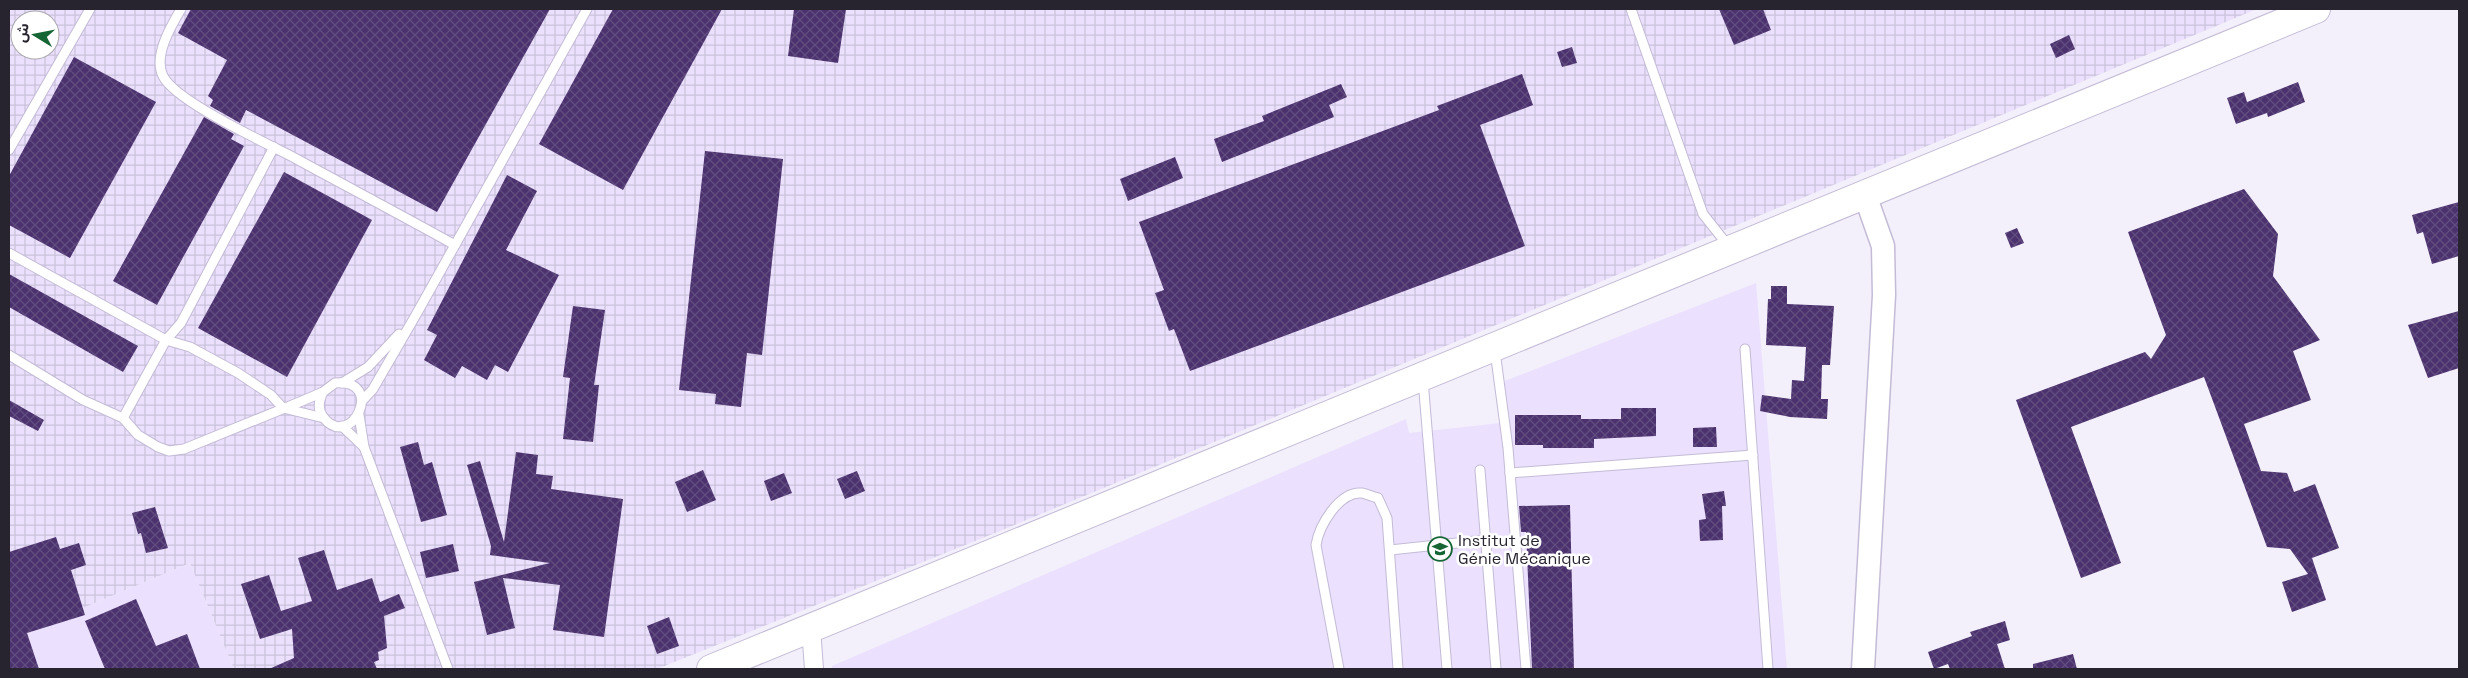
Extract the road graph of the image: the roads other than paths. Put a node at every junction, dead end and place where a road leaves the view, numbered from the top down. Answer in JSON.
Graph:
{"nodes":[{"id":1,"x":90,"y":9,"type":"edge"},
{"id":2,"x":180,"y":9,"type":"edge"},
{"id":3,"x":587,"y":9,"type":"edge"},
{"id":4,"x":1631,"y":9,"type":"edge"},
{"id":5,"x":2316,"y":9,"type":"edge"},
{"id":6,"x":274,"y":147,"type":"junction"},
{"id":7,"x":9,"y":150,"type":"edge"},
{"id":8,"x":1865,"y":195,"type":"junction"},
{"id":9,"x":455,"y":244,"type":"junction"},
{"id":10,"x":1731,"y":250,"type":"junction"},
{"id":11,"x":9,"y":253,"type":"edge"},
{"id":12,"x":416,"y":313,"type":"junction"},
{"id":13,"x":166,"y":340,"type":"junction"},
{"id":14,"x":1495,"y":347,"type":"junction"},
{"id":15,"x":1745,"y":348,"type":"dead end"},
{"id":16,"x":9,"y":355,"type":"edge"},
{"id":17,"x":1422,"y":377,"type":"junction"},
{"id":18,"x":342,"y":382,"type":"junction"},
{"id":19,"x":323,"y":392,"type":"junction"},
{"id":20,"x":362,"y":401,"type":"junction"},
{"id":21,"x":283,"y":408,"type":"junction"},
{"id":22,"x":359,"y":415,"type":"junction"},
{"id":23,"x":123,"y":418,"type":"junction"},
{"id":24,"x":324,"y":418,"type":"junction"},
{"id":25,"x":342,"y":426,"type":"junction"},
{"id":26,"x":364,"y":447,"type":"junction"},
{"id":27,"x":1753,"y":455,"type":"junction"},
{"id":28,"x":1480,"y":470,"type":"dead end"},
{"id":29,"x":1510,"y":474,"type":"junction"},
{"id":30,"x":1486,"y":540,"type":"junction"},
{"id":31,"x":1437,"y":545,"type":"junction"},
{"id":32,"x":1390,"y":550,"type":"junction"},
{"id":33,"x":810,"y":628,"type":"junction"},
{"id":34,"x":448,"y":669,"type":"edge"},
{"id":35,"x":711,"y":669,"type":"edge"},
{"id":36,"x":814,"y":669,"type":"edge"},
{"id":37,"x":1340,"y":669,"type":"edge"},
{"id":38,"x":1398,"y":669,"type":"edge"},
{"id":39,"x":1447,"y":669,"type":"edge"},
{"id":40,"x":1496,"y":669,"type":"edge"},
{"id":41,"x":1526,"y":669,"type":"edge"},
{"id":42,"x":1768,"y":669,"type":"edge"},
{"id":43,"x":1863,"y":669,"type":"edge"}],
"edges":[{"from":1,"to":7,"type":"lane"},
{"from":2,"to":6,"type":"lane"},
{"from":3,"to":9,"type":"lane"},
{"from":4,"to":10,"type":"lane"},
{"from":5,"to":8,"type":"main road"},
{"from":6,"to":9,"type":"lane"},
{"from":6,"to":13,"type":"lane"},
{"from":8,"to":10,"type":"main road"},
{"from":8,"to":43,"type":"street"},
{"from":9,"to":12,"type":"lane"},
{"from":10,"to":14,"type":"main road"},
{"from":11,"to":13,"type":"lane"},
{"from":12,"to":18,"type":"lane"},
{"from":12,"to":20,"type":"lane"},
{"from":13,"to":21,"type":"lane"},
{"from":13,"to":23,"type":"lane"},
{"from":14,"to":17,"type":"main road"},
{"from":14,"to":29,"type":"lane"},
{"from":15,"to":27,"type":"lane"},
{"from":16,"to":23,"type":"lane"},
{"from":17,"to":31,"type":"lane"},
{"from":17,"to":33,"type":"main road"},
{"from":18,"to":19,"type":"lane"},
{"from":18,"to":20,"type":"lane"},
{"from":19,"to":21,"type":"lane"},
{"from":19,"to":24,"type":"lane"},
{"from":20,"to":22,"type":"lane"},
{"from":21,"to":23,"type":"lane"},
{"from":21,"to":24,"type":"lane"},
{"from":22,"to":25,"type":"lane"},
{"from":22,"to":26,"type":"lane"},
{"from":24,"to":25,"type":"lane"},
{"from":25,"to":26,"type":"lane"},
{"from":26,"to":34,"type":"lane"},
{"from":27,"to":29,"type":"lane"},
{"from":27,"to":42,"type":"lane"},
{"from":28,"to":30,"type":"lane"},
{"from":29,"to":41,"type":"lane"},
{"from":30,"to":31,"type":"lane"},
{"from":30,"to":40,"type":"lane"},
{"from":31,"to":32,"type":"lane"},
{"from":31,"to":39,"type":"lane"},
{"from":32,"to":37,"type":"lane"},
{"from":32,"to":38,"type":"lane"},
{"from":33,"to":35,"type":"main road"},
{"from":33,"to":36,"type":"street"}]}
